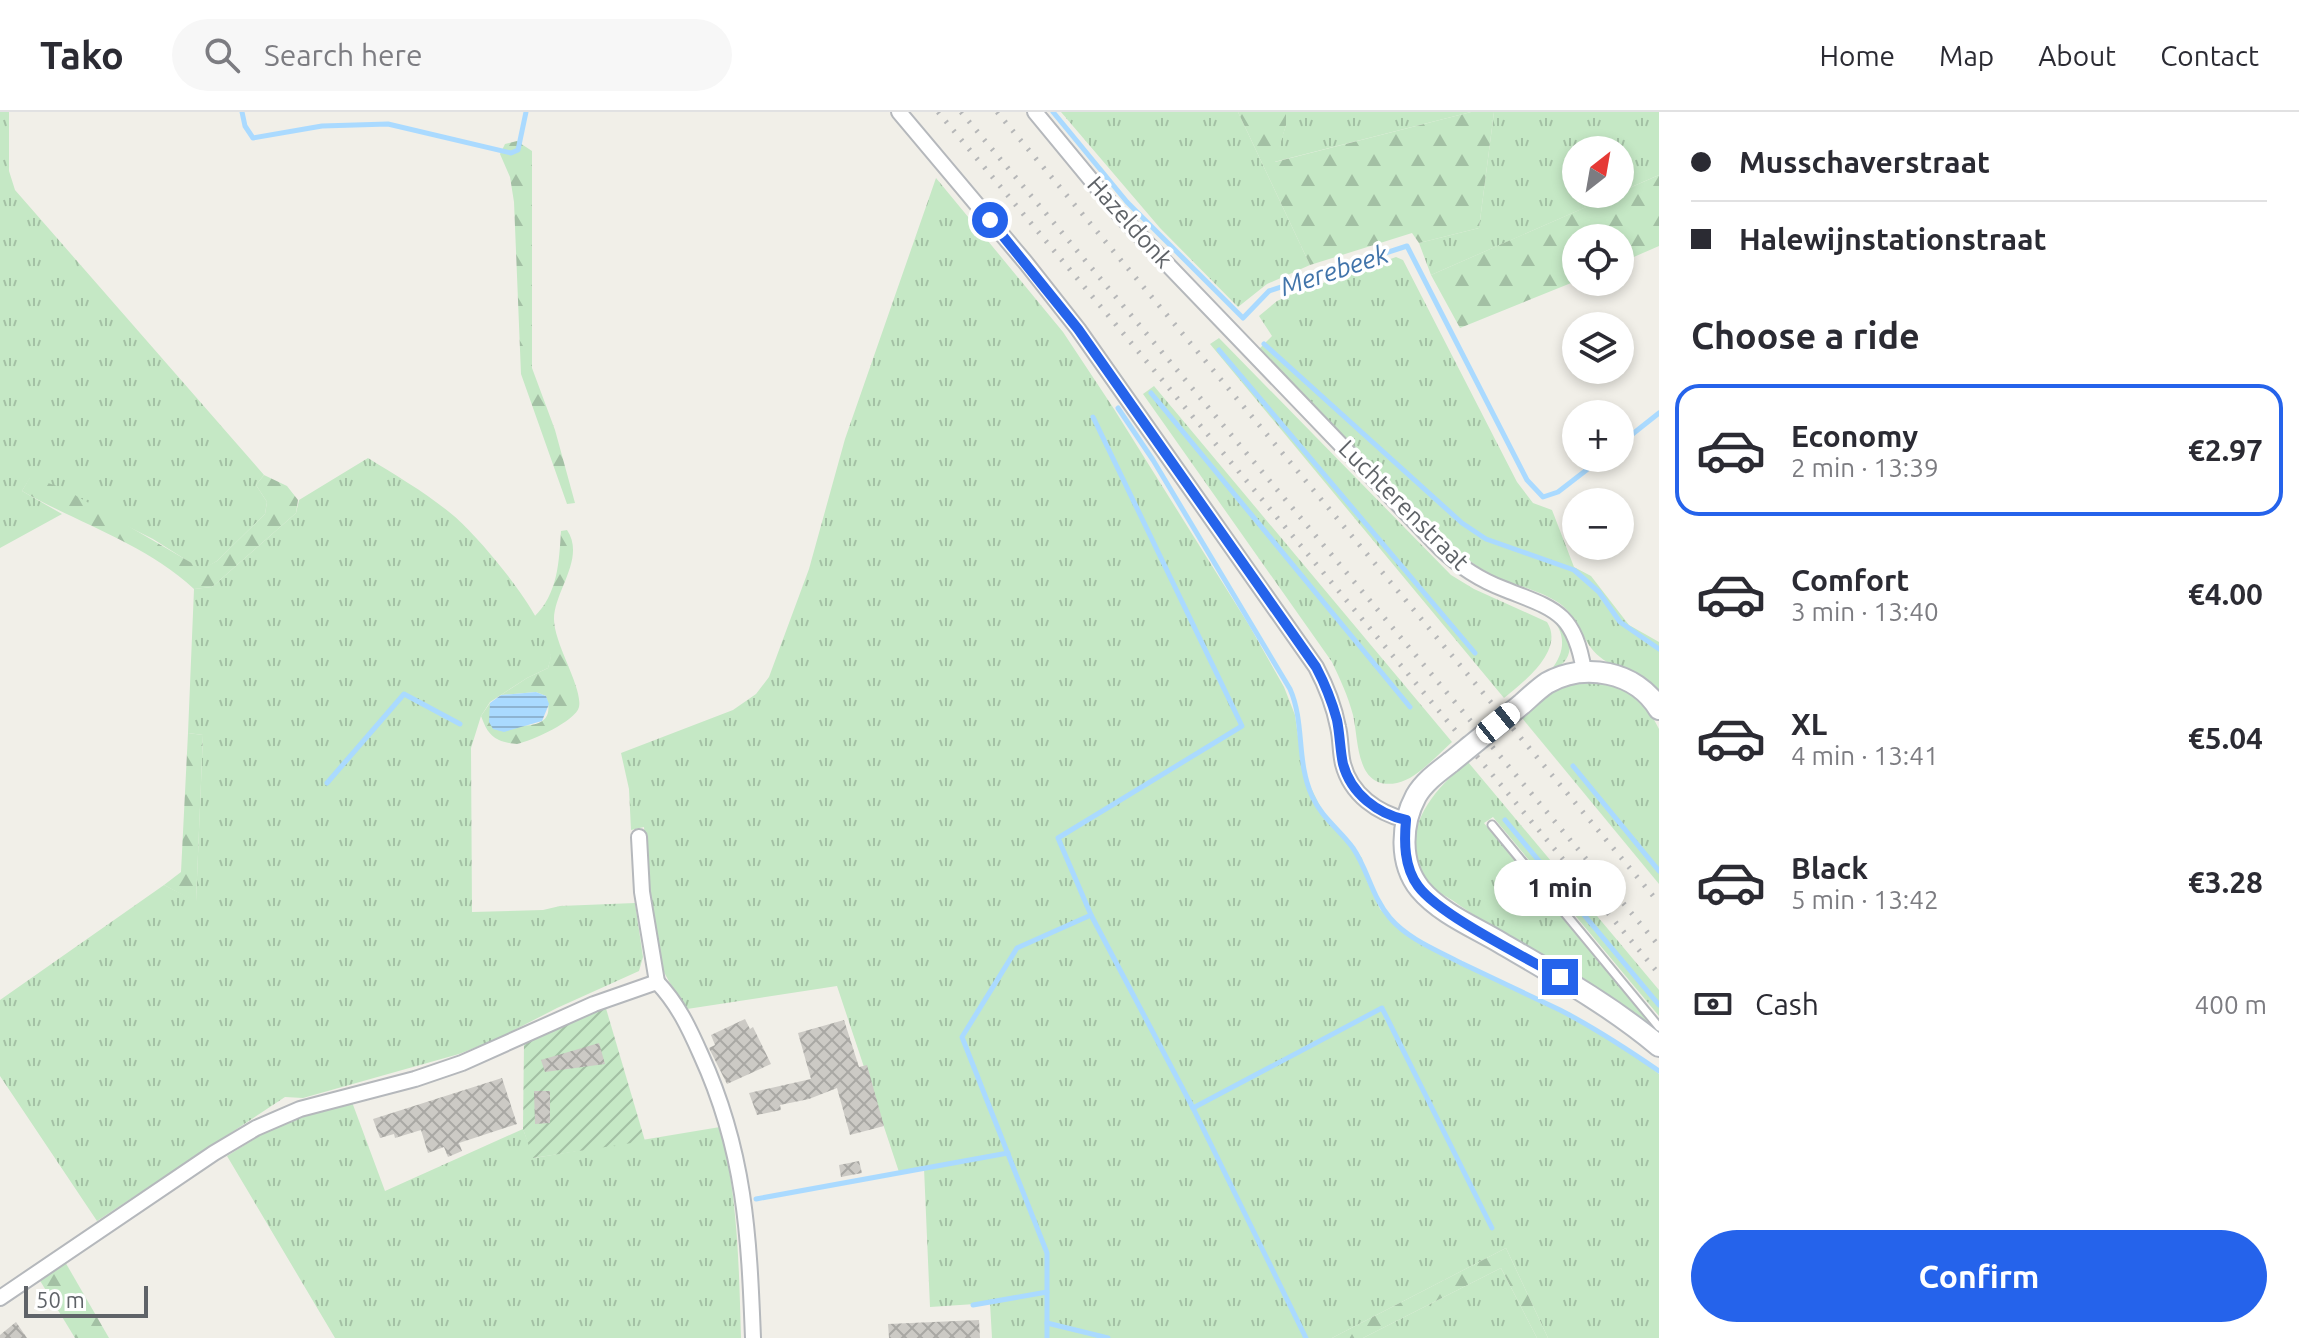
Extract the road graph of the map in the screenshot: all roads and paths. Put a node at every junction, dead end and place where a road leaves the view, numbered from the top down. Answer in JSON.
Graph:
{"nodes":[{"id":1,"x":899,"y":112,"type":"edge"},
{"id":2,"x":1035,"y":112,"type":"edge"},
{"id":3,"x":1229,"y":328,"type":"joint"},
{"id":4,"x":1584,"y":671,"type":"junction"},
{"id":5,"x":1659,"y":709,"type":"edge"},
{"id":6,"x":1406,"y":820,"type":"junction"},
{"id":7,"x":1492,"y":825,"type":"dead end"},
{"id":8,"x":639,"y":837,"type":"dead end"},
{"id":9,"x":657,"y":982,"type":"junction"},
{"id":10,"x":1659,"y":1027,"type":"edge"},
{"id":11,"x":1659,"y":1046,"type":"edge"},
{"id":12,"x":0,"y":1298,"type":"edge"},
{"id":13,"x":753,"y":1338,"type":"edge"}],
"edges":[{"from":1,"to":6,"type":"street"},
{"from":2,"to":3,"type":"street","name":"Hazeldonk"},
{"from":3,"to":4,"type":"street","name":"Luchterenstraat"},
{"from":4,"to":5,"type":"street"},
{"from":4,"to":6,"type":"street","bridge":true},
{"from":6,"to":11,"type":"street"},
{"from":7,"to":10,"type":"lane"},
{"from":8,"to":9,"type":"street"},
{"from":9,"to":12,"type":"street"},
{"from":9,"to":13,"type":"street"}]}
